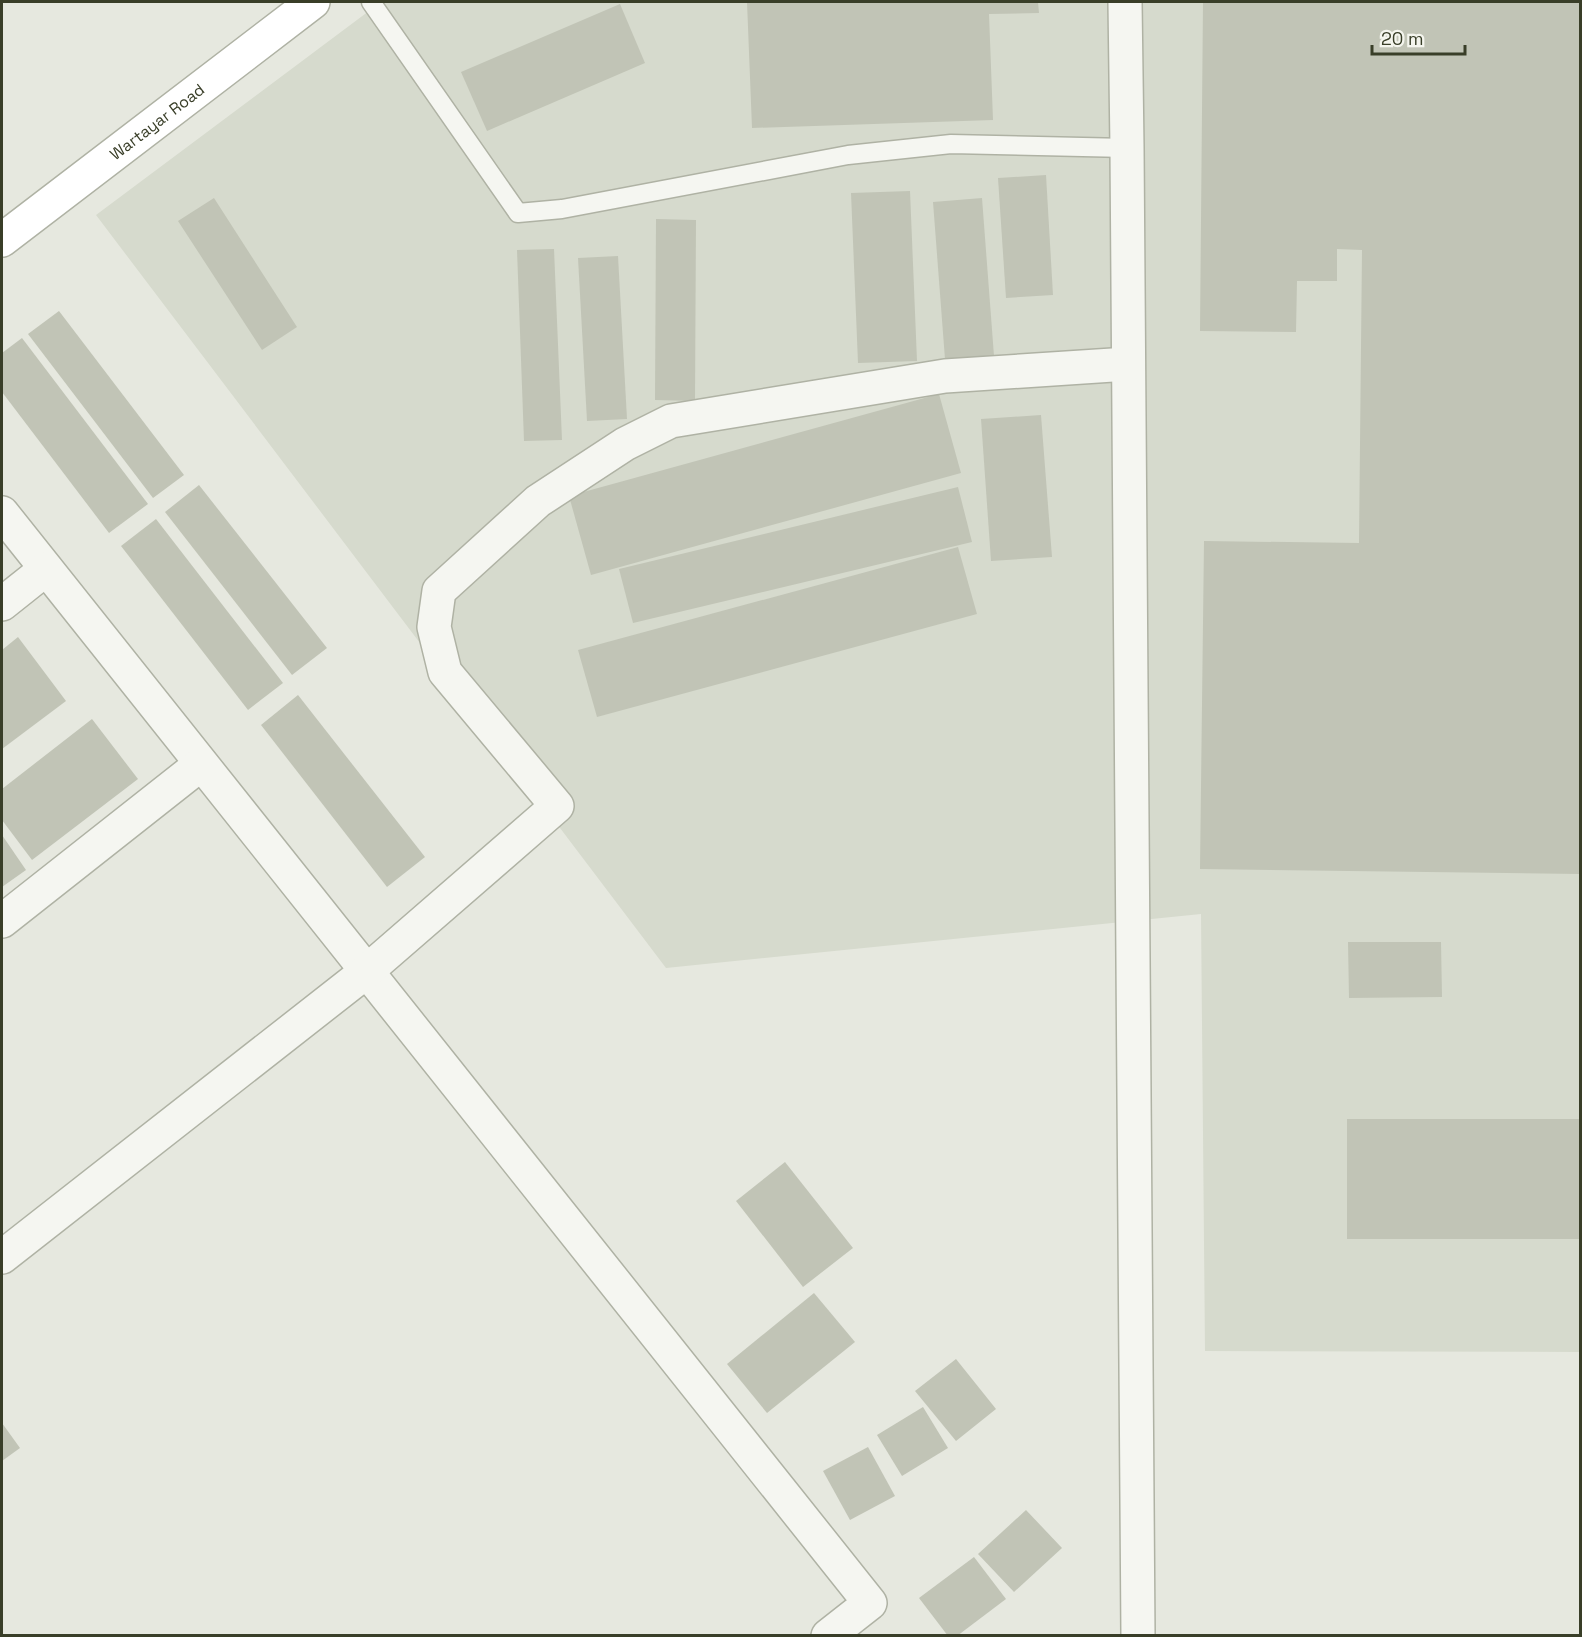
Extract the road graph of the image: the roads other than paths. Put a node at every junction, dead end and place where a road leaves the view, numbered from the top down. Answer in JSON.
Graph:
{"nodes":[{"id":1,"x":313,"y":2,"type":"edge"},
{"id":2,"x":371,"y":2,"type":"edge"},
{"id":3,"x":1125,"y":2,"type":"edge"},
{"id":4,"x":1127,"y":148,"type":"junction"},
{"id":5,"x":2,"y":240,"type":"edge"},
{"id":6,"x":1128,"y":364,"type":"junction"},
{"id":7,"x":2,"y":513,"type":"edge"},
{"id":8,"x":46,"y":569,"type":"junction"},
{"id":9,"x":2,"y":604,"type":"edge"},
{"id":10,"x":201,"y":764,"type":"junction"},
{"id":11,"x":2,"y":921,"type":"edge"},
{"id":12,"x":367,"y":971,"type":"junction"},
{"id":13,"x":2,"y":1257,"type":"edge"},
{"id":14,"x":828,"y":1635,"type":"edge"},
{"id":15,"x":1138,"y":1635,"type":"edge"}],
"edges":[{"from":1,"to":5,"type":"street","name":"Wartayar Road"},
{"from":2,"to":4,"type":"lane"},
{"from":3,"to":4,"type":"street"},
{"from":4,"to":6,"type":"street"},
{"from":6,"to":12,"type":"street"},
{"from":6,"to":15,"type":"street"},
{"from":7,"to":8,"type":"street"},
{"from":8,"to":9,"type":"street"},
{"from":8,"to":10,"type":"street"},
{"from":10,"to":11,"type":"street"},
{"from":10,"to":12,"type":"street"},
{"from":12,"to":13,"type":"street"},
{"from":12,"to":14,"type":"street"}]}
